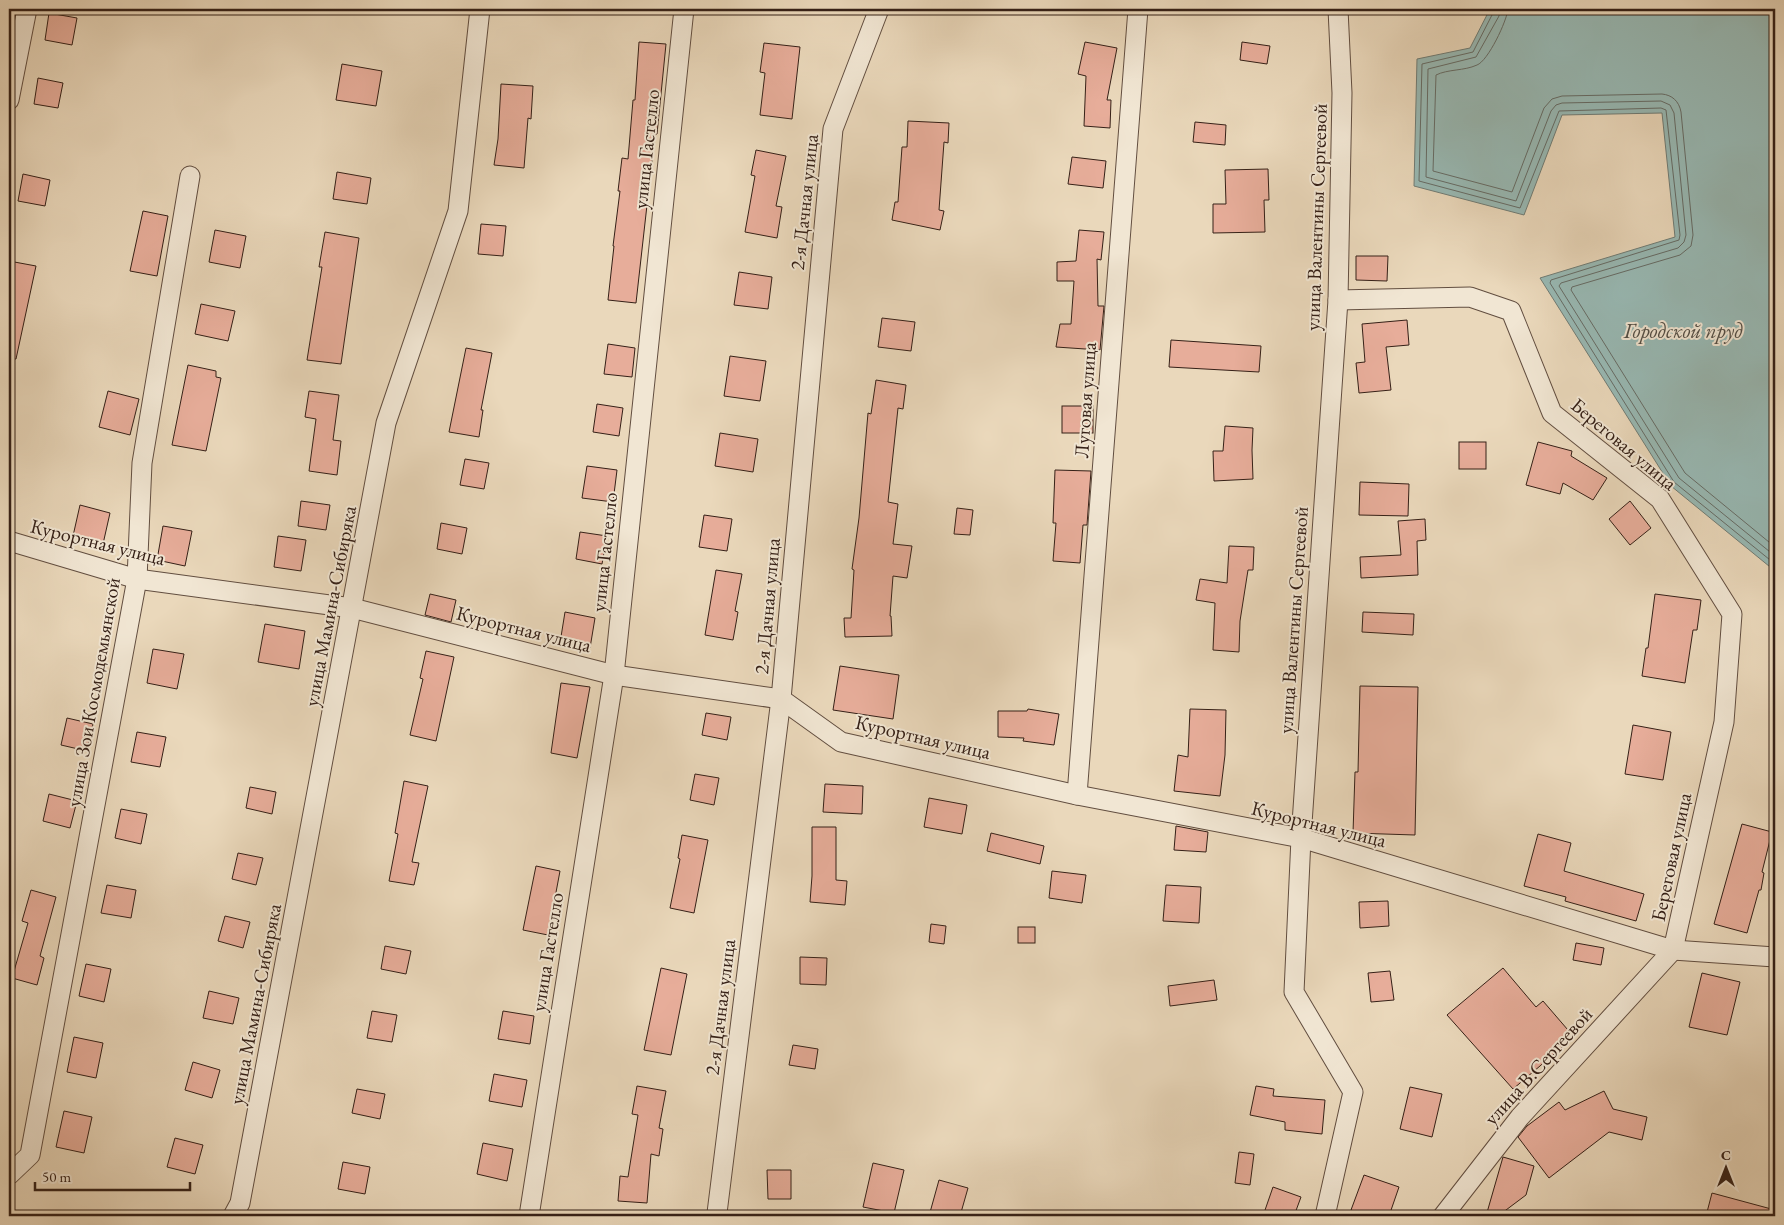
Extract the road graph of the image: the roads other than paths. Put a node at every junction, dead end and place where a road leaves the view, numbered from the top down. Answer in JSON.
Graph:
{"nodes":[{"id":1,"x":27,"y":9,"type":"edge"},
{"id":2,"x":480,"y":9,"type":"edge"},
{"id":3,"x":684,"y":9,"type":"edge"},
{"id":4,"x":879,"y":9,"type":"edge"},
{"id":5,"x":1138,"y":9,"type":"edge"},
{"id":6,"x":1338,"y":9,"type":"edge"},
{"id":7,"x":9,"y":100,"type":"edge"},
{"id":8,"x":190,"y":176,"type":"dead end"},
{"id":9,"x":1338,"y":300,"type":"junction"},
{"id":10,"x":9,"y":542,"type":"edge"},
{"id":11,"x":137,"y":579,"type":"junction"},
{"id":12,"x":352,"y":608,"type":"junction"},
{"id":13,"x":614,"y":675,"type":"junction"},
{"id":14,"x":781,"y":700,"type":"junction"},
{"id":15,"x":1076,"y":795,"type":"junction"},
{"id":16,"x":1301,"y":838,"type":"junction"},
{"id":17,"x":1673,"y":950,"type":"junction"},
{"id":18,"x":1775,"y":957,"type":"edge"},
{"id":19,"x":9,"y":1175,"type":"edge"},
{"id":20,"x":717,"y":1213,"type":"dead end"},
{"id":21,"x":233,"y":1216,"type":"edge"},
{"id":22,"x":529,"y":1216,"type":"edge"},
{"id":23,"x":1325,"y":1216,"type":"edge"},
{"id":24,"x":1443,"y":1216,"type":"edge"}],
"edges":[{"from":1,"to":7,"type":"street"},
{"from":2,"to":12,"type":"street","name":"улица Мамина-Сибиряка"},
{"from":3,"to":13,"type":"street","name":"улица Гастелло"},
{"from":4,"to":14,"type":"street","name":"2-я Дачная улица"},
{"from":5,"to":15,"type":"street","name":"Луговая улица"},
{"from":6,"to":9,"type":"street","name":"улица Валентины Сергеевой"},
{"from":8,"to":11,"type":"street","name":"улица Зои Космодемьянской"},
{"from":9,"to":16,"type":"street","name":"улица Валентины Сергеевой"},
{"from":9,"to":17,"type":"street","name":"Береговая улица"},
{"from":10,"to":11,"type":"street","name":"Курортная улица"},
{"from":11,"to":12,"type":"street","name":"Курортная улица"},
{"from":11,"to":19,"type":"street","name":"улица Зои Космодемьянской"},
{"from":12,"to":13,"type":"street","name":"Курортная улица"},
{"from":12,"to":21,"type":"street","name":"улица Мамина-Сибиряка"},
{"from":13,"to":14,"type":"street","name":"Курортная улица"},
{"from":13,"to":22,"type":"street","name":"улица Гастелло"},
{"from":14,"to":15,"type":"street","name":"Курортная улица"},
{"from":14,"to":20,"type":"street","name":"2-я Дачная улица"},
{"from":15,"to":16,"type":"street","name":"Курортная улица"},
{"from":16,"to":17,"type":"street","name":"Курортная улица"},
{"from":16,"to":23,"type":"street","name":"улица Валентины Сергеевой"},
{"from":17,"to":18,"type":"street","name":"Курортная улица"},
{"from":17,"to":24,"type":"street","name":"улица В.Сергеевой"}]}
